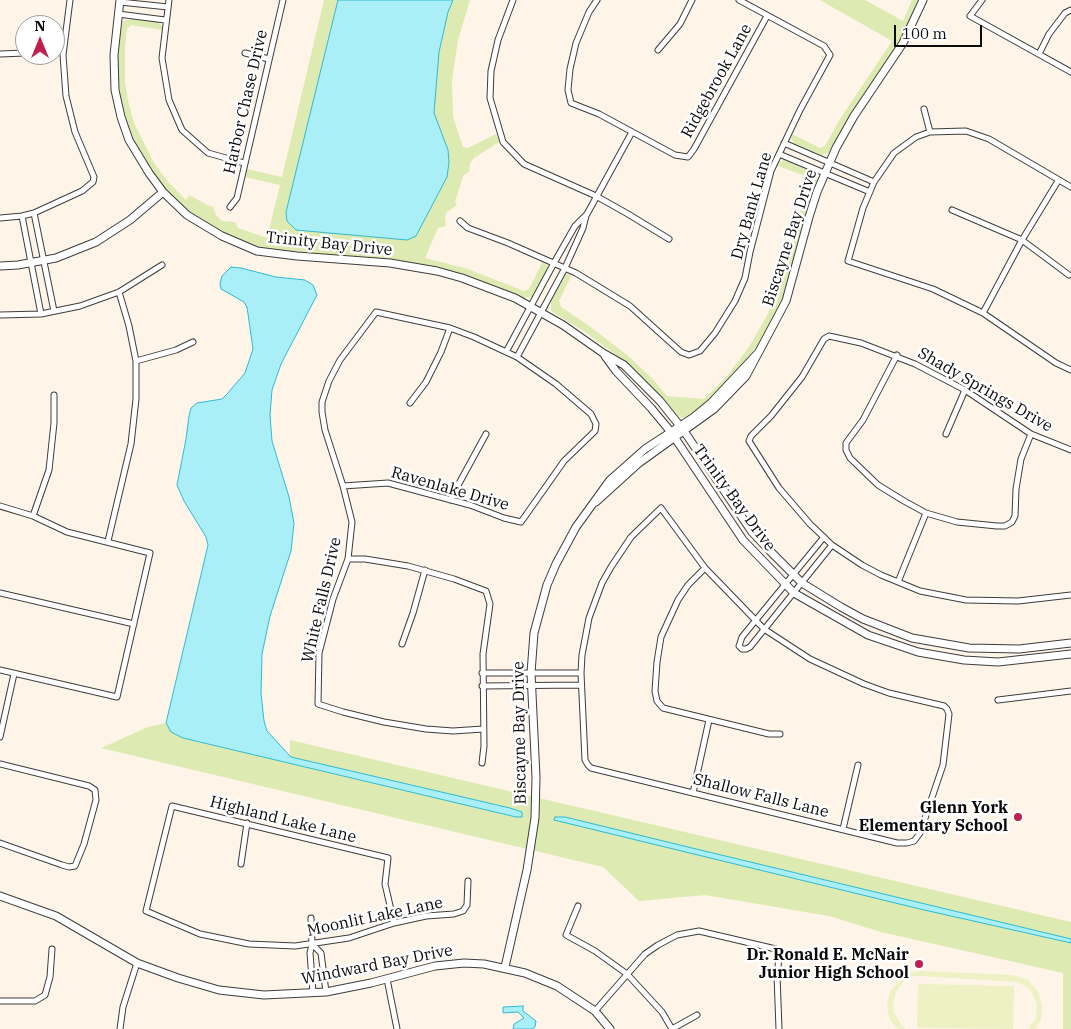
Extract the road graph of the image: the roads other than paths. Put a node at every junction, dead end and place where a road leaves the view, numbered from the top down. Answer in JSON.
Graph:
{"nodes":[{"id":1,"x":70,"y":0,"type":"edge"},
{"id":2,"x":169,"y":0,"type":"edge"},
{"id":3,"x":283,"y":0,"type":"edge"},
{"id":4,"x":513,"y":0,"type":"edge"},
{"id":5,"x":597,"y":0,"type":"edge"},
{"id":6,"x":692,"y":0,"type":"edge"},
{"id":7,"x":740,"y":0,"type":"edge"},
{"id":8,"x":923,"y":0,"type":"edge"},
{"id":9,"x":982,"y":0,"type":"edge"},
{"id":10,"x":120,"y":1,"type":"edge"},
{"id":11,"x":168,"y":8,"type":"junction"},
{"id":12,"x":1071,"y":10,"type":"edge"},
{"id":13,"x":118,"y":14,"type":"junction"},
{"id":14,"x":767,"y":16,"type":"junction"},
{"id":15,"x":165,"y":20,"type":"junction"},
{"id":16,"x":65,"y":39,"type":"edge"},
{"id":17,"x":658,"y":50,"type":"dead end"},
{"id":18,"x":15,"y":53,"type":"edge"},
{"id":19,"x":245,"y":53,"type":"dead end"},
{"id":20,"x":0,"y":54,"type":"edge"},
{"id":21,"x":1038,"y":54,"type":"junction"},
{"id":22,"x":269,"y":59,"type":"junction"},
{"id":23,"x":64,"y":65,"type":"edge"},
{"id":24,"x":1071,"y":72,"type":"edge"},
{"id":25,"x":924,"y":109,"type":"dead end"},
{"id":26,"x":632,"y":132,"type":"junction"},
{"id":27,"x":930,"y":132,"type":"junction"},
{"id":28,"x":784,"y":143,"type":"junction"},
{"id":29,"x":779,"y":154,"type":"junction"},
{"id":30,"x":830,"y":163,"type":"junction"},
{"id":31,"x":244,"y":164,"type":"junction"},
{"id":32,"x":825,"y":173,"type":"junction"},
{"id":33,"x":1058,"y":181,"type":"junction"},
{"id":34,"x":874,"y":182,"type":"junction"},
{"id":35,"x":1071,"y":187,"type":"edge"},
{"id":36,"x":163,"y":192,"type":"junction"},
{"id":37,"x":870,"y":192,"type":"junction"},
{"id":38,"x":596,"y":196,"type":"junction"},
{"id":39,"x":230,"y":207,"type":"dead end"},
{"id":40,"x":952,"y":210,"type":"dead end"},
{"id":41,"x":34,"y":213,"type":"junction"},
{"id":42,"x":587,"y":214,"type":"junction"},
{"id":43,"x":22,"y":216,"type":"junction"},
{"id":44,"x":0,"y":218,"type":"edge"},
{"id":45,"x":460,"y":221,"type":"dead end"},
{"id":46,"x":669,"y":239,"type":"dead end"},
{"id":47,"x":1022,"y":240,"type":"junction"},
{"id":48,"x":44,"y":260,"type":"junction"},
{"id":49,"x":32,"y":263,"type":"junction"},
{"id":50,"x":554,"y":263,"type":"junction"},
{"id":51,"x":162,"y":265,"type":"dead end"},
{"id":52,"x":0,"y":266,"type":"edge"},
{"id":53,"x":565,"y":268,"type":"junction"},
{"id":54,"x":1069,"y":275,"type":"dead end"},
{"id":55,"x":119,"y":292,"type":"junction"},
{"id":56,"x":532,"y":306,"type":"junction"},
{"id":57,"x":54,"y":312,"type":"junction"},
{"id":58,"x":542,"y":312,"type":"junction"},
{"id":59,"x":982,"y":313,"type":"junction"},
{"id":60,"x":41,"y":314,"type":"junction"},
{"id":61,"x":0,"y":315,"type":"edge"},
{"id":62,"x":450,"y":328,"type":"junction"},
{"id":63,"x":193,"y":342,"type":"dead end"},
{"id":64,"x":506,"y":352,"type":"junction"},
{"id":65,"x":603,"y":353,"type":"junction"},
{"id":66,"x":897,"y":355,"type":"junction"},
{"id":67,"x":517,"y":357,"type":"junction"},
{"id":68,"x":136,"y":360,"type":"junction"},
{"id":69,"x":1071,"y":370,"type":"edge"},
{"id":70,"x":965,"y":390,"type":"junction"},
{"id":71,"x":54,"y":396,"type":"dead end"},
{"id":72,"x":410,"y":403,"type":"dead end"},
{"id":73,"x":682,"y":428,"type":"junction"},
{"id":74,"x":486,"y":434,"type":"dead end"},
{"id":75,"x":946,"y":434,"type":"dead end"},
{"id":76,"x":1031,"y":434,"type":"junction"},
{"id":77,"x":673,"y":435,"type":"junction"},
{"id":78,"x":1071,"y":450,"type":"edge"},
{"id":79,"x":343,"y":486,"type":"junction"},
{"id":80,"x":450,"y":500,"type":"junction"},
{"id":81,"x":0,"y":506,"type":"edge"},
{"id":82,"x":926,"y":513,"type":"junction"},
{"id":83,"x":33,"y":516,"type":"junction"},
{"id":84,"x":824,"y":537,"type":"junction"},
{"id":85,"x":108,"y":541,"type":"junction"},
{"id":86,"x":832,"y":545,"type":"junction"},
{"id":87,"x":348,"y":559,"type":"junction"},
{"id":88,"x":705,"y":568,"type":"junction"},
{"id":89,"x":425,"y":570,"type":"junction"},
{"id":90,"x":794,"y":574,"type":"junction"},
{"id":91,"x":898,"y":582,"type":"junction"},
{"id":92,"x":802,"y":583,"type":"junction"},
{"id":93,"x":786,"y":584,"type":"junction"},
{"id":94,"x":0,"y":593,"type":"edge"},
{"id":95,"x":794,"y":593,"type":"junction"},
{"id":96,"x":1071,"y":595,"type":"edge"},
{"id":97,"x":756,"y":620,"type":"junction"},
{"id":98,"x":134,"y":624,"type":"junction"},
{"id":99,"x":764,"y":629,"type":"junction"},
{"id":100,"x":1071,"y":643,"type":"edge"},
{"id":101,"x":402,"y":644,"type":"dead end"},
{"id":102,"x":1071,"y":654,"type":"edge"},
{"id":103,"x":0,"y":670,"type":"edge"},
{"id":104,"x":482,"y":673,"type":"junction"},
{"id":105,"x":531,"y":673,"type":"junction"},
{"id":106,"x":581,"y":673,"type":"junction"},
{"id":107,"x":14,"y":674,"type":"junction"},
{"id":108,"x":532,"y":685,"type":"junction"},
{"id":109,"x":581,"y":685,"type":"junction"},
{"id":110,"x":482,"y":686,"type":"junction"},
{"id":111,"x":1071,"y":692,"type":"edge"},
{"id":112,"x":998,"y":700,"type":"dead end"},
{"id":113,"x":709,"y":720,"type":"junction"},
{"id":114,"x":483,"y":729,"type":"junction"},
{"id":115,"x":780,"y":734,"type":"dead end"},
{"id":116,"x":0,"y":737,"type":"edge"},
{"id":117,"x":482,"y":763,"type":"dead end"},
{"id":118,"x":0,"y":764,"type":"edge"},
{"id":119,"x":858,"y":765,"type":"dead end"},
{"id":120,"x":692,"y":793,"type":"junction"},
{"id":121,"x":247,"y":823,"type":"junction"},
{"id":122,"x":843,"y":829,"type":"junction"},
{"id":123,"x":0,"y":843,"type":"edge"},
{"id":124,"x":241,"y":864,"type":"dead end"},
{"id":125,"x":468,"y":881,"type":"dead end"},
{"id":126,"x":0,"y":896,"type":"edge"},
{"id":127,"x":578,"y":906,"type":"dead end"},
{"id":128,"x":146,"y":911,"type":"joint"},
{"id":129,"x":311,"y":918,"type":"dead end"},
{"id":130,"x":394,"y":923,"type":"junction"},
{"id":131,"x":312,"y":944,"type":"junction"},
{"id":132,"x":52,"y":949,"type":"dead end"},
{"id":133,"x":138,"y":963,"type":"junction"},
{"id":134,"x":505,"y":967,"type":"junction"},
{"id":135,"x":627,"y":974,"type":"junction"},
{"id":136,"x":387,"y":979,"type":"junction"},
{"id":137,"x":326,"y":992,"type":"junction"},
{"id":138,"x":314,"y":993,"type":"junction"},
{"id":139,"x":0,"y":1002,"type":"edge"},
{"id":140,"x":595,"y":1012,"type":"junction"},
{"id":141,"x":698,"y":1015,"type":"dead end"},
{"id":142,"x":120,"y":1029,"type":"edge"},
{"id":143,"x":396,"y":1029,"type":"edge"},
{"id":144,"x":610,"y":1029,"type":"edge"},
{"id":145,"x":672,"y":1029,"type":"edge"},
{"id":146,"x":778,"y":1029,"type":"edge"}],
"edges":[{"from":1,"to":16,"type":"street"},
{"from":2,"to":11,"type":"street"},
{"from":3,"to":22,"type":"street","name":"Harbor Chase Drive"},
{"from":4,"to":38,"type":"street"},
{"from":5,"to":26,"type":"street"},
{"from":6,"to":17,"type":"street"},
{"from":7,"to":14,"type":"street"},
{"from":8,"to":30,"type":"street","name":"Biscayne Bay Drive"},
{"from":9,"to":21,"type":"street"},
{"from":10,"to":11,"type":"street"},
{"from":10,"to":13,"type":"street","name":"Trinity Bay Drive"},
{"from":11,"to":15,"type":"street"},
{"from":12,"to":21,"type":"street"},
{"from":13,"to":15,"type":"street"},
{"from":13,"to":36,"type":"street","name":"Trinity Bay Drive"},
{"from":14,"to":26,"type":"street","name":"Ridgebrook Lane"},
{"from":14,"to":28,"type":"street","name":"Dry Bank Lane"},
{"from":15,"to":31,"type":"street"},
{"from":18,"to":20,"type":"street"},
{"from":19,"to":22,"type":"street"},
{"from":21,"to":24,"type":"street"},
{"from":22,"to":31,"type":"street","name":"Harbor Chase Drive"},
{"from":23,"to":41,"type":"street"},
{"from":25,"to":27,"type":"street"},
{"from":26,"to":38,"type":"street"},
{"from":27,"to":33,"type":"street"},
{"from":27,"to":34,"type":"street"},
{"from":28,"to":29,"type":"street","name":"Dry Bank Lane"},
{"from":28,"to":30,"type":"street"},
{"from":29,"to":32,"type":"street"},
{"from":29,"to":53,"type":"street","name":"Dry Bank Lane"},
{"from":30,"to":32,"type":"street","name":"Biscayne Bay Drive"},
{"from":30,"to":34,"type":"street"},
{"from":31,"to":39,"type":"street","name":"Harbor Chase Drive"},
{"from":32,"to":37,"type":"street"},
{"from":32,"to":73,"type":"street","name":"Biscayne Bay Drive"},
{"from":33,"to":35,"type":"street"},
{"from":33,"to":47,"type":"street"},
{"from":34,"to":37,"type":"street"},
{"from":36,"to":48,"type":"street"},
{"from":36,"to":56,"type":"street","name":"Trinity Bay Drive"},
{"from":37,"to":59,"type":"street"},
{"from":38,"to":42,"type":"street"},
{"from":38,"to":46,"type":"street"},
{"from":40,"to":47,"type":"street"},
{"from":41,"to":43,"type":"street"},
{"from":41,"to":48,"type":"street"},
{"from":42,"to":50,"type":"street"},
{"from":42,"to":53,"type":"street"},
{"from":43,"to":44,"type":"street"},
{"from":43,"to":49,"type":"street"},
{"from":45,"to":50,"type":"street"},
{"from":47,"to":54,"type":"street"},
{"from":47,"to":59,"type":"street"},
{"from":48,"to":49,"type":"street"},
{"from":48,"to":57,"type":"street"},
{"from":49,"to":52,"type":"street"},
{"from":49,"to":60,"type":"street"},
{"from":50,"to":53,"type":"street"},
{"from":50,"to":56,"type":"street"},
{"from":51,"to":55,"type":"street"},
{"from":53,"to":58,"type":"street"},
{"from":55,"to":57,"type":"street"},
{"from":55,"to":68,"type":"street"},
{"from":56,"to":58,"type":"street","name":"Trinity Bay Drive"},
{"from":56,"to":64,"type":"street"},
{"from":57,"to":60,"type":"street"},
{"from":58,"to":65,"type":"street","name":"Trinity Bay Drive"},
{"from":58,"to":67,"type":"street"},
{"from":59,"to":69,"type":"street"},
{"from":60,"to":61,"type":"street"},
{"from":62,"to":64,"type":"street"},
{"from":62,"to":72,"type":"street"},
{"from":62,"to":79,"type":"street","name":"White Falls Drive"},
{"from":63,"to":68,"type":"street"},
{"from":64,"to":67,"type":"street"},
{"from":65,"to":73,"type":"street","name":"Trinity Bay Drive"},
{"from":65,"to":77,"type":"street","name":"Trinity Bay Drive"},
{"from":66,"to":70,"type":"street","name":"Shady Springs Drive"},
{"from":66,"to":82,"type":"street"},
{"from":66,"to":84,"type":"street","name":"Shady Springs Drive"},
{"from":67,"to":80,"type":"street","name":"Ravenlake Drive"},
{"from":68,"to":85,"type":"street"},
{"from":70,"to":75,"type":"street"},
{"from":70,"to":76,"type":"street","name":"Shady Springs Drive"},
{"from":71,"to":83,"type":"street"},
{"from":73,"to":77,"type":"street","name":"Biscayne Bay Drive"},
{"from":73,"to":90,"type":"street","name":"Trinity Bay Drive"},
{"from":74,"to":80,"type":"street"},
{"from":76,"to":78,"type":"street","name":"Shady Springs Drive"},
{"from":76,"to":82,"type":"street"},
{"from":77,"to":93,"type":"street","name":"Trinity Bay Drive"},
{"from":77,"to":105,"type":"street","name":"Biscayne Bay Drive"},
{"from":79,"to":80,"type":"street","name":"Ravenlake Drive"},
{"from":79,"to":87,"type":"street","name":"White Falls Drive"},
{"from":81,"to":83,"type":"street"},
{"from":82,"to":91,"type":"street"},
{"from":83,"to":85,"type":"street"},
{"from":84,"to":86,"type":"street"},
{"from":84,"to":90,"type":"street"},
{"from":85,"to":98,"type":"street"},
{"from":86,"to":91,"type":"street"},
{"from":86,"to":92,"type":"street"},
{"from":87,"to":89,"type":"street"},
{"from":87,"to":114,"type":"street","name":"White Falls Drive"},
{"from":88,"to":97,"type":"street"},
{"from":88,"to":106,"type":"street"},
{"from":88,"to":113,"type":"street"},
{"from":89,"to":101,"type":"street"},
{"from":89,"to":104,"type":"street"},
{"from":90,"to":92,"type":"street","name":"Trinity Bay Drive"},
{"from":90,"to":93,"type":"street"},
{"from":91,"to":96,"type":"street"},
{"from":92,"to":95,"type":"street"},
{"from":92,"to":100,"type":"street","name":"Trinity Bay Drive"},
{"from":93,"to":95,"type":"street","name":"Trinity Bay Drive"},
{"from":93,"to":97,"type":"street"},
{"from":94,"to":98,"type":"street"},
{"from":95,"to":99,"type":"street"},
{"from":95,"to":102,"type":"street","name":"Trinity Bay Drive"},
{"from":97,"to":99,"type":"street"},
{"from":97,"to":99,"type":"street"},
{"from":98,"to":107,"type":"street"},
{"from":99,"to":122,"type":"street","name":"Shallow Falls Lane"},
{"from":103,"to":107,"type":"street"},
{"from":104,"to":105,"type":"street"},
{"from":104,"to":110,"type":"street"},
{"from":105,"to":106,"type":"street"},
{"from":105,"to":108,"type":"street","name":"Biscayne Bay Drive"},
{"from":106,"to":109,"type":"street"},
{"from":107,"to":116,"type":"street"},
{"from":108,"to":109,"type":"street"},
{"from":108,"to":110,"type":"street"},
{"from":108,"to":134,"type":"street","name":"Biscayne Bay Drive"},
{"from":109,"to":120,"type":"street","name":"Shallow Falls Lane"},
{"from":110,"to":114,"type":"street"},
{"from":111,"to":112,"type":"street"},
{"from":113,"to":115,"type":"street"},
{"from":113,"to":120,"type":"street"},
{"from":114,"to":117,"type":"street"},
{"from":118,"to":123,"type":"street"},
{"from":119,"to":122,"type":"street"},
{"from":120,"to":122,"type":"street","name":"Shallow Falls Lane"},
{"from":121,"to":124,"type":"street"},
{"from":121,"to":128,"type":"street","name":"Highland Lake Lane"},
{"from":121,"to":130,"type":"street","name":"Highland Lake Lane"},
{"from":125,"to":130,"type":"street","name":"Moonlit Lake Lane"},
{"from":126,"to":133,"type":"street","name":"Windward Bay Drive"},
{"from":127,"to":135,"type":"street"},
{"from":128,"to":131,"type":"street","name":"Moonlit Lake Lane"},
{"from":129,"to":131,"type":"street"},
{"from":130,"to":131,"type":"street","name":"Moonlit Lake Lane"},
{"from":131,"to":137,"type":"street"},
{"from":131,"to":138,"type":"street"},
{"from":132,"to":139,"type":"street"},
{"from":133,"to":138,"type":"street","name":"Windward Bay Drive"},
{"from":133,"to":142,"type":"street"},
{"from":134,"to":136,"type":"street","name":"Windward Bay Drive"},
{"from":134,"to":140,"type":"street","name":"Windward Bay Drive"},
{"from":135,"to":140,"type":"street"},
{"from":135,"to":145,"type":"street"},
{"from":135,"to":146,"type":"street"},
{"from":136,"to":137,"type":"street","name":"Windward Bay Drive"},
{"from":136,"to":143,"type":"street"},
{"from":137,"to":138,"type":"street","name":"Windward Bay Drive"},
{"from":140,"to":144,"type":"street","name":"Windward Bay Drive"},
{"from":141,"to":145,"type":"street"}]}
